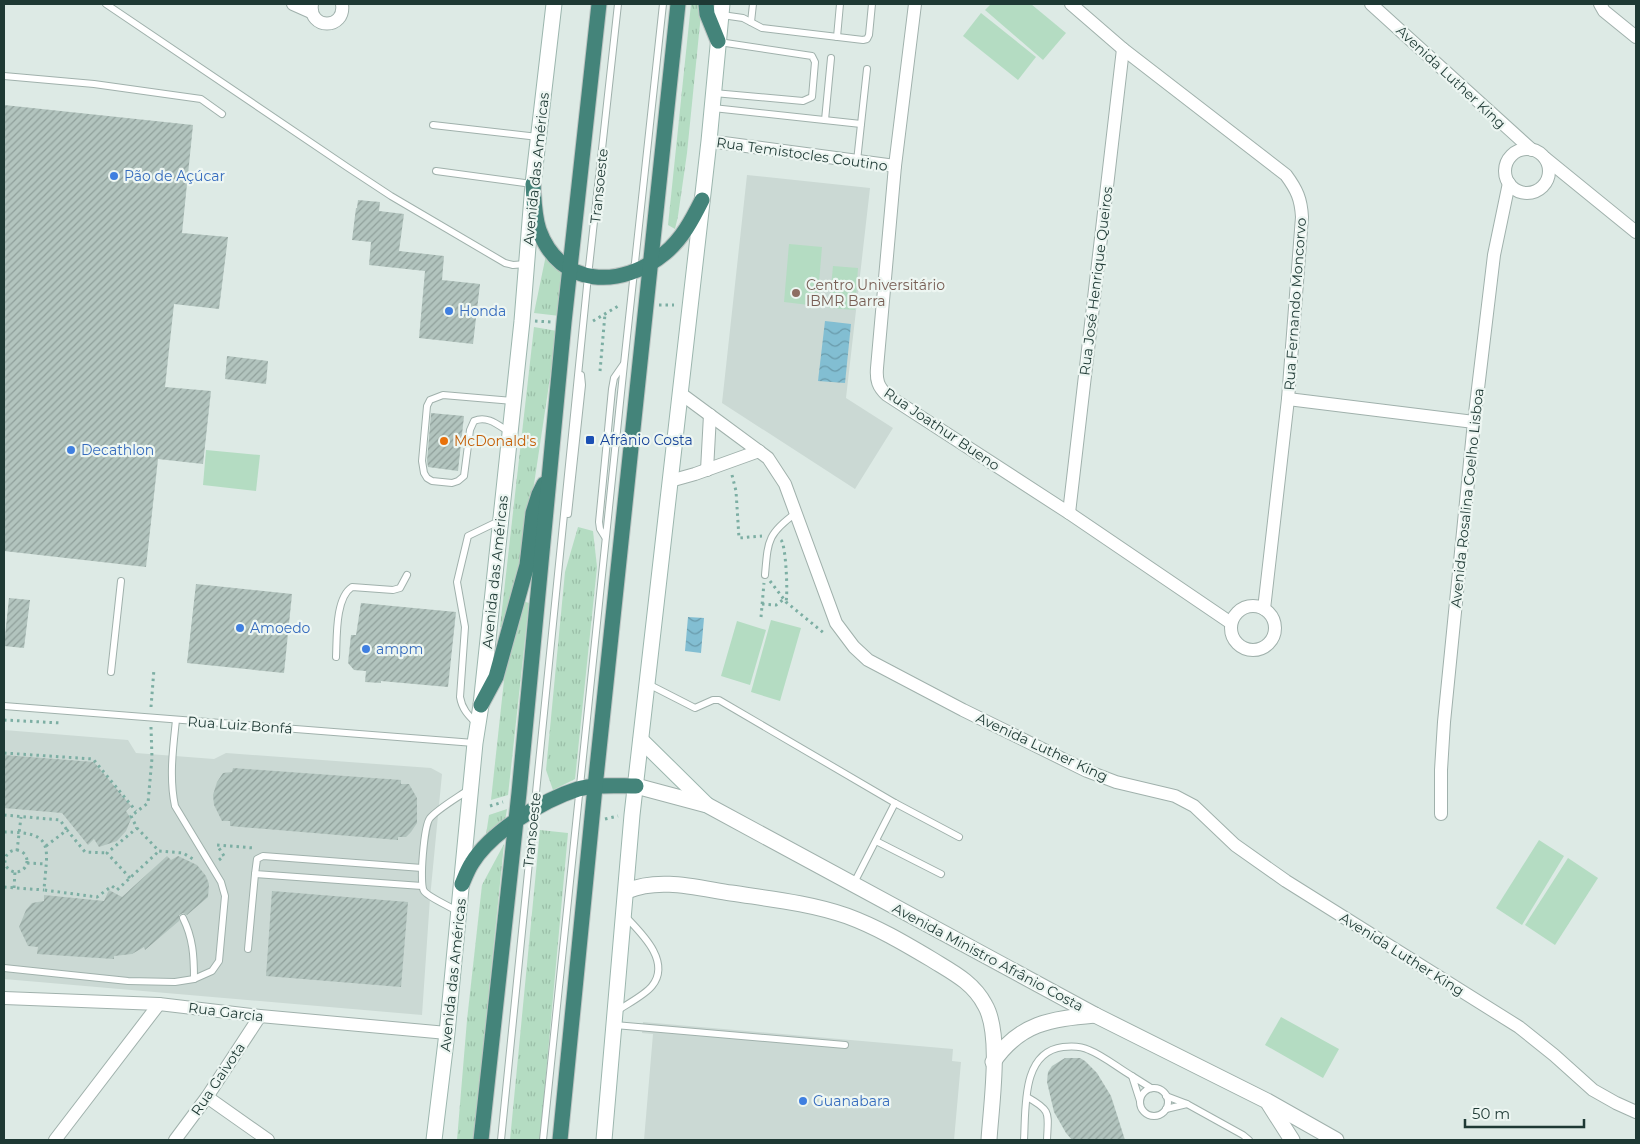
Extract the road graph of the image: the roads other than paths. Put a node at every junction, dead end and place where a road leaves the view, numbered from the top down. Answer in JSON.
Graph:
{"nodes":[{"id":1,"x":106,"y":4,"type":"edge"},
{"id":2,"x":293,"y":4,"type":"edge"},
{"id":3,"x":342,"y":4,"type":"edge"},
{"id":4,"x":554,"y":4,"type":"edge"},
{"id":5,"x":599,"y":4,"type":"edge"},
{"id":6,"x":618,"y":4,"type":"edge"},
{"id":7,"x":663,"y":4,"type":"edge"},
{"id":8,"x":678,"y":4,"type":"edge"},
{"id":9,"x":706,"y":4,"type":"edge"},
{"id":10,"x":753,"y":4,"type":"edge"},
{"id":11,"x":840,"y":4,"type":"edge"},
{"id":12,"x":872,"y":4,"type":"edge"},
{"id":13,"x":914,"y":4,"type":"edge"},
{"id":14,"x":1070,"y":4,"type":"edge"},
{"id":15,"x":1371,"y":4,"type":"edge"},
{"id":16,"x":1600,"y":4,"type":"edge"},
{"id":17,"x":312,"y":8,"type":"edge"},
{"id":18,"x":721,"y":9,"type":"edge"},
{"id":19,"x":751,"y":22,"type":"junction"},
{"id":20,"x":837,"y":37,"type":"junction"},
{"id":21,"x":1636,"y":37,"type":"edge"},
{"id":22,"x":718,"y":42,"type":"junction"},
{"id":23,"x":1123,"y":48,"type":"junction"},
{"id":24,"x":831,"y":58,"type":"dead end"},
{"id":25,"x":867,"y":70,"type":"dead end"},
{"id":26,"x":4,"y":76,"type":"edge"},
{"id":27,"x":713,"y":100,"type":"junction"},
{"id":28,"x":222,"y":114,"type":"dead end"},
{"id":29,"x":825,"y":120,"type":"junction"},
{"id":30,"x":861,"y":124,"type":"junction"},
{"id":31,"x":433,"y":125,"type":"dead end"},
{"id":32,"x":539,"y":137,"type":"junction"},
{"id":33,"x":709,"y":141,"type":"junction"},
{"id":34,"x":1532,"y":150,"type":"junction"},
{"id":35,"x":1544,"y":157,"type":"junction"},
{"id":36,"x":857,"y":161,"type":"junction"},
{"id":37,"x":895,"y":166,"type":"junction"},
{"id":38,"x":436,"y":171,"type":"dead end"},
{"id":39,"x":1509,"y":183,"type":"junction"},
{"id":40,"x":534,"y":184,"type":"junction"},
{"id":41,"x":702,"y":200,"type":"junction"},
{"id":42,"x":1636,"y":232,"type":"edge"},
{"id":43,"x":527,"y":264,"type":"junction"},
{"id":44,"x":650,"y":264,"type":"junction"},
{"id":45,"x":570,"y":268,"type":"junction"},
{"id":46,"x":634,"y":272,"type":"junction"},
{"id":47,"x":588,"y":276,"type":"junction"},
{"id":48,"x":680,"y":393,"type":"junction"},
{"id":49,"x":1288,"y":399,"type":"junction"},
{"id":50,"x":513,"y":401,"type":"junction"},
{"id":51,"x":710,"y":415,"type":"junction"},
{"id":52,"x":1474,"y":422,"type":"junction"},
{"id":53,"x":510,"y":432,"type":"junction"},
{"id":54,"x":759,"y":451,"type":"junction"},
{"id":55,"x":707,"y":470,"type":"junction"},
{"id":56,"x":550,"y":472,"type":"junction"},
{"id":57,"x":670,"y":481,"type":"junction"},
{"id":58,"x":796,"y":513,"type":"junction"},
{"id":59,"x":1069,"y":513,"type":"junction"},
{"id":60,"x":501,"y":520,"type":"junction"},
{"id":61,"x":407,"y":574,"type":"dead end"},
{"id":62,"x":766,"y":575,"type":"road end"},
{"id":63,"x":121,"y":581,"type":"dead end"},
{"id":64,"x":1264,"y":609,"type":"junction"},
{"id":65,"x":1231,"y":623,"type":"junction"},
{"id":66,"x":336,"y":657,"type":"dead end"},
{"id":67,"x":111,"y":672,"type":"dead end"},
{"id":68,"x":647,"y":683,"type":"junction"},
{"id":69,"x":481,"y":705,"type":"junction"},
{"id":70,"x":4,"y":706,"type":"edge"},
{"id":71,"x":176,"y":720,"type":"junction"},
{"id":72,"x":478,"y":725,"type":"junction"},
{"id":73,"x":641,"y":740,"type":"junction"},
{"id":74,"x":475,"y":743,"type":"junction"},
{"id":75,"x":636,"y":786,"type":"junction"},
{"id":76,"x":595,"y":787,"type":"junction"},
{"id":77,"x":471,"y":788,"type":"junction"},
{"id":78,"x":579,"y":789,"type":"junction"},
{"id":79,"x":895,"y":803,"type":"junction"},
{"id":80,"x":707,"y":805,"type":"junction"},
{"id":81,"x":533,"y":809,"type":"junction"},
{"id":82,"x":1441,"y":814,"type":"dead end"},
{"id":83,"x":515,"y":822,"type":"junction"},
{"id":84,"x":959,"y":837,"type":"dead end"},
{"id":85,"x":876,"y":841,"type":"junction"},
{"id":86,"x":422,"y":868,"type":"junction"},
{"id":87,"x":255,"y":874,"type":"junction"},
{"id":88,"x":940,"y":874,"type":"dead end"},
{"id":89,"x":462,"y":884,"type":"junction"},
{"id":90,"x":853,"y":884,"type":"junction"},
{"id":91,"x":422,"y":886,"type":"junction"},
{"id":92,"x":627,"y":891,"type":"junction"},
{"id":93,"x":459,"y":912,"type":"junction"},
{"id":94,"x":625,"y":916,"type":"junction"},
{"id":95,"x":183,"y":918,"type":"dead end"},
{"id":96,"x":248,"y":949,"type":"dead end"},
{"id":97,"x":4,"y":968,"type":"edge"},
{"id":98,"x":194,"y":979,"type":"junction"},
{"id":99,"x":4,"y":998,"type":"edge"},
{"id":100,"x":159,"y":1004,"type":"junction"},
{"id":101,"x":1095,"y":1014,"type":"junction"},
{"id":102,"x":260,"y":1016,"type":"junction"},
{"id":103,"x":616,"y":1018,"type":"junction"},
{"id":104,"x":447,"y":1033,"type":"junction"},
{"id":105,"x":845,"y":1045,"type":"dead end"},
{"id":106,"x":993,"y":1062,"type":"junction"},
{"id":107,"x":1132,"y":1076,"type":"junction"},
{"id":108,"x":1151,"y":1088,"type":"junction"},
{"id":109,"x":207,"y":1096,"type":"junction"},
{"id":110,"x":1027,"y":1096,"type":"junction"},
{"id":111,"x":1166,"y":1096,"type":"junction"},
{"id":112,"x":1267,"y":1100,"type":"junction"},
{"id":113,"x":1140,"y":1101,"type":"junction"},
{"id":114,"x":1187,"y":1104,"type":"junction"},
{"id":115,"x":1166,"y":1109,"type":"junction"},
{"id":116,"x":1636,"y":1112,"type":"edge"},
{"id":117,"x":55,"y":1140,"type":"edge"},
{"id":118,"x":175,"y":1140,"type":"edge"},
{"id":119,"x":268,"y":1140,"type":"edge"},
{"id":120,"x":434,"y":1140,"type":"edge"},
{"id":121,"x":481,"y":1140,"type":"edge"},
{"id":122,"x":501,"y":1140,"type":"edge"},
{"id":123,"x":543,"y":1140,"type":"edge"},
{"id":124,"x":560,"y":1140,"type":"edge"},
{"id":125,"x":604,"y":1140,"type":"edge"},
{"id":126,"x":989,"y":1140,"type":"edge"},
{"id":127,"x":1024,"y":1140,"type":"edge"},
{"id":128,"x":1047,"y":1140,"type":"edge"},
{"id":129,"x":1249,"y":1140,"type":"edge"},
{"id":130,"x":1292,"y":1140,"type":"edge"},
{"id":131,"x":1336,"y":1140,"type":"edge"}],
"edges":[{"from":1,"to":43,"type":"lane"},
{"from":2,"to":17,"type":"street"},
{"from":3,"to":17,"type":"street"},
{"from":4,"to":32,"type":"main road","name":"Avenida das Américas"},
{"from":5,"to":45,"type":"highway"},
{"from":6,"to":47,"type":"lane","name":"Transoeste"},
{"from":7,"to":46,"type":"lane"},
{"from":8,"to":44,"type":"highway"},
{"from":9,"to":22,"type":"highway"},
{"from":10,"to":19,"type":"lane"},
{"from":11,"to":20,"type":"lane"},
{"from":12,"to":20,"type":"lane"},
{"from":13,"to":37,"type":"street","name":"Rua Joathur Bueno"},
{"from":14,"to":23,"type":"street","name":"Rua Fernando Moncorvo"},
{"from":15,"to":34,"type":"street","name":"Avenida Luther King"},
{"from":16,"to":21,"type":"street"},
{"from":18,"to":19,"type":"lane"},
{"from":18,"to":22,"type":"main road"},
{"from":19,"to":20,"type":"lane"},
{"from":22,"to":27,"type":"main road"},
{"from":22,"to":27,"type":"lane"},
{"from":23,"to":49,"type":"street","name":"Rua Fernando Moncorvo"},
{"from":23,"to":59,"type":"street","name":"Rua José Henrique Queiros"},
{"from":24,"to":29,"type":"lane"},
{"from":25,"to":30,"type":"lane"},
{"from":26,"to":28,"type":"lane"},
{"from":27,"to":29,"type":"lane"},
{"from":27,"to":33,"type":"main road"},
{"from":29,"to":30,"type":"lane"},
{"from":30,"to":36,"type":"lane"},
{"from":31,"to":32,"type":"lane"},
{"from":32,"to":40,"type":"main road","name":"Avenida das Américas"},
{"from":33,"to":36,"type":"street","name":"Rua Temistocles Coutino"},
{"from":33,"to":41,"type":"main road"},
{"from":34,"to":35,"type":"street"},
{"from":34,"to":39,"type":"street"},
{"from":35,"to":39,"type":"street"},
{"from":35,"to":42,"type":"street"},
{"from":36,"to":37,"type":"street","name":"Rua Temistocles Coutino"},
{"from":37,"to":59,"type":"street","name":"Rua Joathur Bueno"},
{"from":38,"to":40,"type":"lane"},
{"from":39,"to":52,"type":"street","name":"Avenida Rosalina Coelho Lisboa"},
{"from":40,"to":43,"type":"main road","name":"Avenida das Américas"},
{"from":40,"to":45,"type":"highway"},
{"from":41,"to":44,"type":"highway"},
{"from":41,"to":48,"type":"main road"},
{"from":43,"to":50,"type":"main road","name":"Avenida das Américas"},
{"from":44,"to":46,"type":"highway"},
{"from":44,"to":76,"type":"highway"},
{"from":45,"to":47,"type":"highway"},
{"from":45,"to":56,"type":"highway"},
{"from":46,"to":47,"type":"highway"},
{"from":46,"to":78,"type":"lane"},
{"from":47,"to":81,"type":"lane","name":"Transoeste"},
{"from":48,"to":51,"type":"street","name":"Avenida Luther King"},
{"from":48,"to":57,"type":"main road"},
{"from":49,"to":52,"type":"street"},
{"from":49,"to":64,"type":"street","name":"Rua Fernando Moncorvo"},
{"from":50,"to":53,"type":"main road","name":"Avenida das Américas"},
{"from":50,"to":53,"type":"lane"},
{"from":51,"to":54,"type":"street","name":"Avenida Luther King"},
{"from":51,"to":55,"type":"street"},
{"from":52,"to":82,"type":"street","name":"Avenida Rosalina Coelho Lisboa"},
{"from":53,"to":60,"type":"main road","name":"Avenida das Américas"},
{"from":54,"to":55,"type":"street"},
{"from":54,"to":58,"type":"street","name":"Avenida Luther King"},
{"from":55,"to":57,"type":"street"},
{"from":56,"to":69,"type":"highway"},
{"from":56,"to":83,"type":"highway"},
{"from":57,"to":68,"type":"main road"},
{"from":58,"to":62,"type":"lane"},
{"from":58,"to":116,"type":"street","name":"Avenida Luther King"},
{"from":59,"to":65,"type":"street","name":"Rua Joathur Bueno"},
{"from":60,"to":69,"type":"main road","name":"Avenida das Américas"},
{"from":60,"to":72,"type":"lane"},
{"from":61,"to":66,"type":"lane"},
{"from":63,"to":67,"type":"lane"},
{"from":64,"to":65,"type":"street"},
{"from":64,"to":65,"type":"street"},
{"from":68,"to":73,"type":"main road"},
{"from":68,"to":79,"type":"lane"},
{"from":69,"to":72,"type":"main road","name":"Avenida das Américas"},
{"from":70,"to":71,"type":"lane","name":"Rua Luiz Bonfá"},
{"from":71,"to":74,"type":"lane","name":"Rua Luiz Bonfá"},
{"from":71,"to":98,"type":"lane"},
{"from":72,"to":74,"type":"main road","name":"Avenida das Américas"},
{"from":73,"to":75,"type":"main road"},
{"from":73,"to":80,"type":"main road"},
{"from":74,"to":77,"type":"main road","name":"Avenida das Américas"},
{"from":75,"to":76,"type":"highway"},
{"from":75,"to":80,"type":"main road","name":"Avenida Ministro Afrânio Costa"},
{"from":75,"to":92,"type":"main road"},
{"from":76,"to":78,"type":"highway"},
{"from":76,"to":124,"type":"highway"},
{"from":77,"to":86,"type":"lane"},
{"from":77,"to":89,"type":"main road","name":"Avenida das Américas"},
{"from":78,"to":81,"type":"highway"},
{"from":78,"to":123,"type":"lane"},
{"from":79,"to":84,"type":"lane"},
{"from":79,"to":85,"type":"lane"},
{"from":80,"to":90,"type":"main road","name":"Avenida Ministro Afrânio Costa"},
{"from":81,"to":83,"type":"highway"},
{"from":81,"to":122,"type":"lane","name":"Transoeste"},
{"from":83,"to":89,"type":"highway"},
{"from":83,"to":121,"type":"highway"},
{"from":85,"to":88,"type":"lane"},
{"from":85,"to":90,"type":"lane"},
{"from":86,"to":87,"type":"lane"},
{"from":86,"to":91,"type":"lane"},
{"from":87,"to":91,"type":"lane"},
{"from":87,"to":96,"type":"lane"},
{"from":89,"to":93,"type":"main road","name":"Avenida das Américas"},
{"from":90,"to":101,"type":"main road","name":"Avenida Ministro Afrânio Costa"},
{"from":91,"to":93,"type":"lane"},
{"from":92,"to":94,"type":"main road"},
{"from":92,"to":106,"type":"main road","name":"Avenida Ministro Afrânio Costa"},
{"from":93,"to":104,"type":"main road","name":"Avenida das Américas"},
{"from":94,"to":103,"type":"main road"},
{"from":94,"to":103,"type":"lane"},
{"from":95,"to":98,"type":"lane"},
{"from":97,"to":98,"type":"lane"},
{"from":99,"to":100,"type":"street","name":"Rua Garcia"},
{"from":100,"to":102,"type":"street","name":"Rua Garcia"},
{"from":100,"to":117,"type":"street"},
{"from":101,"to":106,"type":"main road"},
{"from":101,"to":112,"type":"main road","name":"Avenida Ministro Afrânio Costa"},
{"from":102,"to":104,"type":"street","name":"Rua Garcia"},
{"from":102,"to":109,"type":"street","name":"Rua Gaivota"},
{"from":103,"to":105,"type":"lane"},
{"from":103,"to":125,"type":"main road"},
{"from":104,"to":120,"type":"main road","name":"Avenida das Américas"},
{"from":106,"to":126,"type":"main road","name":"Avenida Ministro Afrânio Costa"},
{"from":107,"to":108,"type":"lane"},
{"from":107,"to":110,"type":"lane"},
{"from":107,"to":113,"type":"lane"},
{"from":108,"to":111,"type":"lane"},
{"from":108,"to":113,"type":"lane"},
{"from":109,"to":118,"type":"street","name":"Rua Gaivota"},
{"from":109,"to":119,"type":"street"},
{"from":110,"to":127,"type":"lane"},
{"from":110,"to":128,"type":"lane"},
{"from":111,"to":114,"type":"lane"},
{"from":111,"to":115,"type":"lane"},
{"from":112,"to":130,"type":"main road"},
{"from":112,"to":131,"type":"main road","name":"Avenida Ministro Afrânio Costa"},
{"from":113,"to":115,"type":"lane"},
{"from":114,"to":115,"type":"lane"},
{"from":114,"to":129,"type":"lane"}]}
